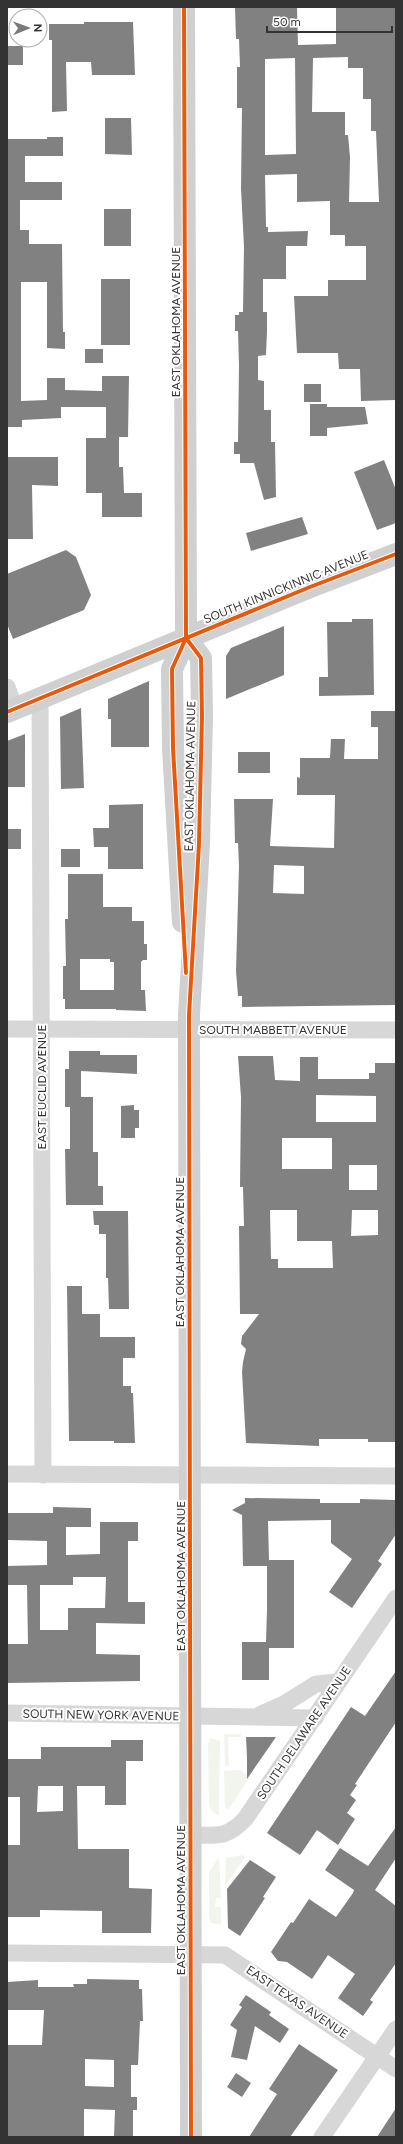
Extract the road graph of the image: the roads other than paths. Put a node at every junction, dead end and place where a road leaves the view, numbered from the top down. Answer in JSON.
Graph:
{"nodes":[{"id":1,"x":184,"y":7,"type":"edge"},
{"id":2,"x":396,"y":554,"type":"edge"},
{"id":3,"x":186,"y":638,"type":"junction"},
{"id":4,"x":7,"y":687,"type":"edge"},
{"id":5,"x":40,"y":699,"type":"junction"},
{"id":6,"x":11,"y":710,"type":"edge"},
{"id":7,"x":189,"y":1023,"type":"junction"},
{"id":8,"x":7,"y":1029,"type":"edge"},
{"id":9,"x":42,"y":1030,"type":"junction"},
{"id":10,"x":396,"y":1030,"type":"edge"},
{"id":11,"x":7,"y":1474,"type":"edge"},
{"id":12,"x":43,"y":1475,"type":"junction"},
{"id":13,"x":190,"y":1476,"type":"junction"},
{"id":14,"x":396,"y":1476,"type":"edge"},
{"id":15,"x":396,"y":1598,"type":"edge"},
{"id":16,"x":338,"y":1682,"type":"junction"},
{"id":17,"x":7,"y":1714,"type":"edge"},
{"id":18,"x":191,"y":1716,"type":"junction"},
{"id":19,"x":256,"y":1716,"type":"junction"},
{"id":20,"x":315,"y":1718,"type":"junction"},
{"id":21,"x":191,"y":1835,"type":"junction"},
{"id":22,"x":7,"y":1953,"type":"edge"},
{"id":23,"x":191,"y":1954,"type":"junction"},
{"id":24,"x":396,"y":2029,"type":"edge"},
{"id":25,"x":378,"y":2056,"type":"junction"},
{"id":26,"x":396,"y":2069,"type":"edge"},
{"id":27,"x":191,"y":2137,"type":"edge"},
{"id":28,"x":322,"y":2137,"type":"edge"}],
"edges":[{"from":1,"to":3,"type":"street","name":"EAST OKLAHOMA AVENUE"},
{"from":2,"to":3,"type":"street","name":"SOUTH KINNICKINNIC AVENUE"},
{"from":3,"to":5,"type":"street","name":"SOUTH KINNICKINNIC AVENUE"},
{"from":3,"to":7,"type":"street","name":"EAST OKLAHOMA AVENUE"},
{"from":3,"to":7,"type":"street","name":"EAST OKLAHOMA AVENUE"},
{"from":4,"to":6,"type":"street"},
{"from":5,"to":6,"type":"street","name":"SOUTH KINNICKINNIC AVENUE"},
{"from":5,"to":9,"type":"street","name":"EAST EUCLID AVENUE"},
{"from":7,"to":9,"type":"street","name":"SOUTH MABBETT AVENUE"},
{"from":7,"to":10,"type":"street","name":"SOUTH MABBETT AVENUE"},
{"from":7,"to":13,"type":"street","name":"EAST OKLAHOMA AVENUE"},
{"from":8,"to":9,"type":"street","name":"SOUTH MABBETT AVENUE"},
{"from":9,"to":12,"type":"street","name":"EAST EUCLID AVENUE"},
{"from":11,"to":12,"type":"street"},
{"from":12,"to":13,"type":"street"},
{"from":13,"to":14,"type":"street"},
{"from":13,"to":18,"type":"street","name":"EAST OKLAHOMA AVENUE"},
{"from":15,"to":16,"type":"street","name":"SOUTH DELAWARE AVENUE"},
{"from":16,"to":19,"type":"street"},
{"from":16,"to":20,"type":"street","name":"SOUTH DELAWARE AVENUE"},
{"from":17,"to":18,"type":"street","name":"SOUTH NEW YORK AVENUE"},
{"from":18,"to":19,"type":"street","name":"SOUTH NEW YORK AVENUE"},
{"from":18,"to":21,"type":"street","name":"EAST OKLAHOMA AVENUE"},
{"from":19,"to":20,"type":"street","name":"SOUTH NEW YORK AVENUE"},
{"from":20,"to":21,"type":"street","name":"SOUTH DELAWARE AVENUE"},
{"from":21,"to":23,"type":"street","name":"EAST OKLAHOMA AVENUE"},
{"from":22,"to":23,"type":"street"},
{"from":23,"to":25,"type":"street","name":"EAST TEXAS AVENUE"},
{"from":23,"to":27,"type":"street","name":"EAST OKLAHOMA AVENUE"},
{"from":24,"to":25,"type":"street"},
{"from":25,"to":26,"type":"street","name":"EAST TEXAS AVENUE"},
{"from":25,"to":28,"type":"street"}]}
